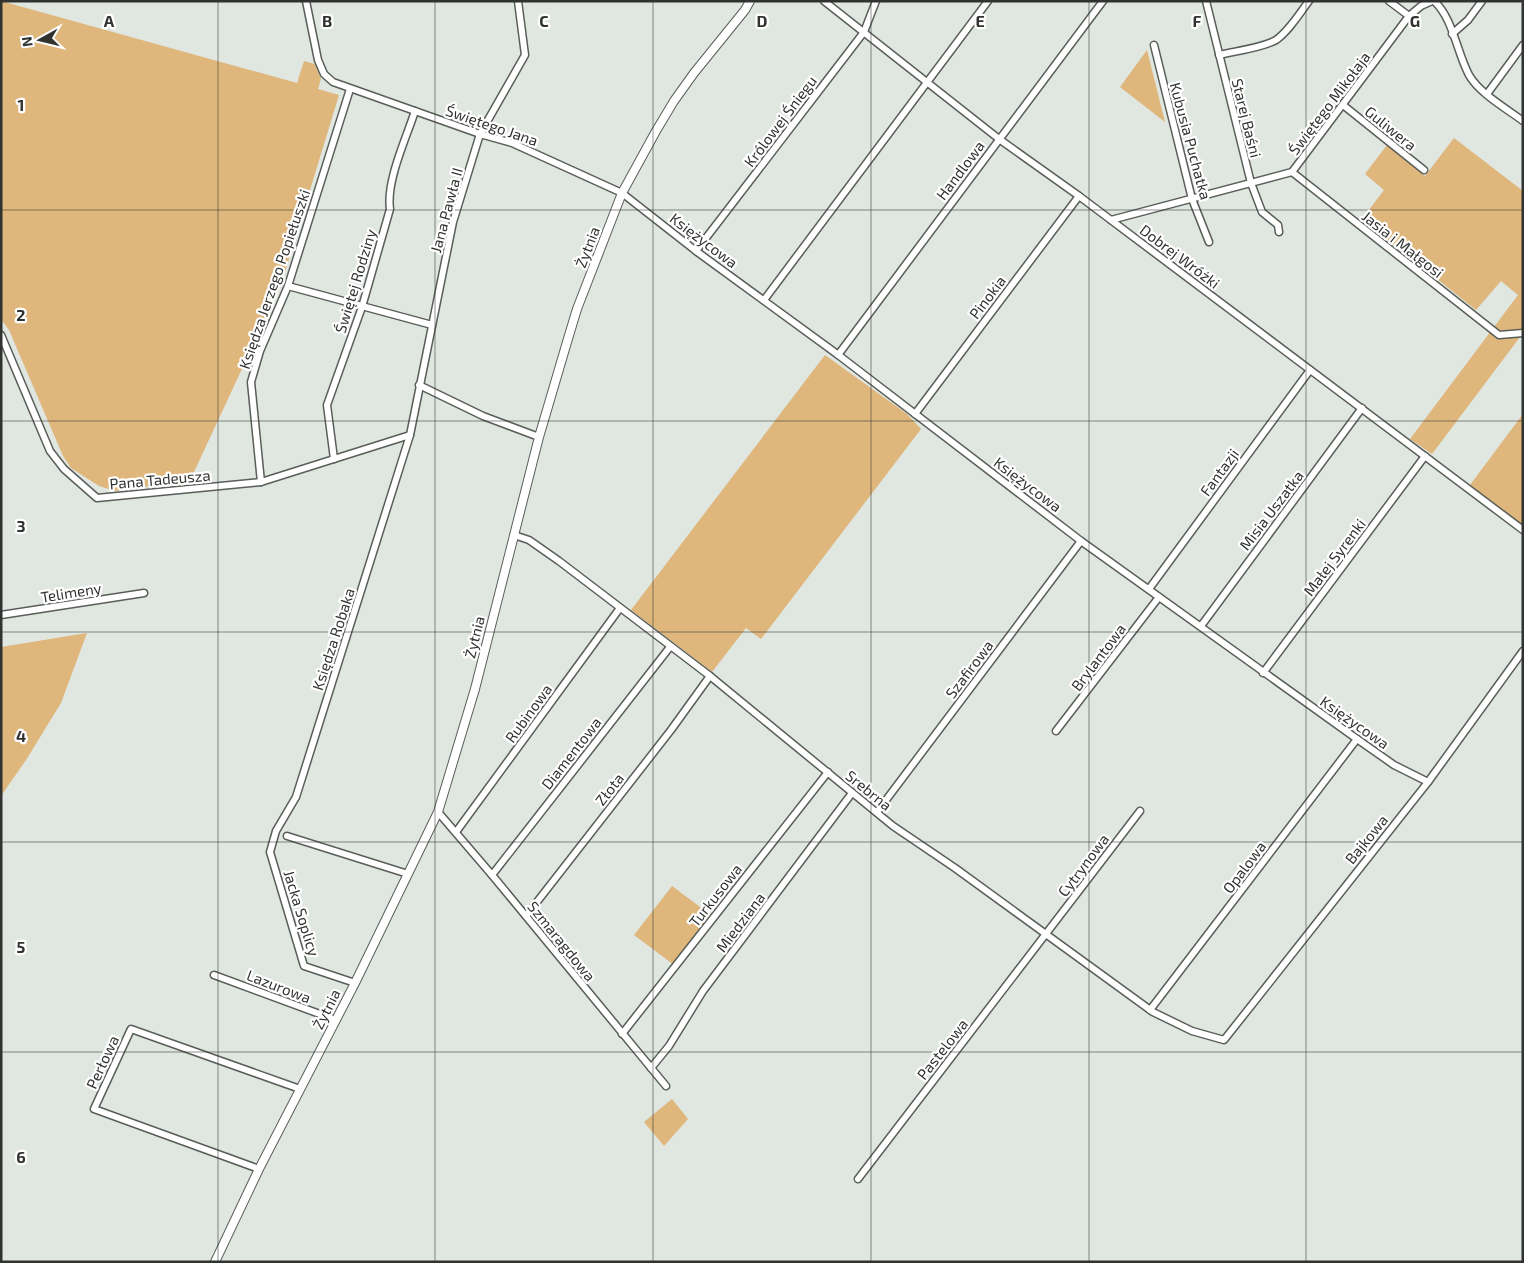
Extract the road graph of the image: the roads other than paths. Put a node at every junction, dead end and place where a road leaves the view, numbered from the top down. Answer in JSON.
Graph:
{"nodes":[{"id":1,"x":306,"y":1,"type":"edge"},
{"id":2,"x":518,"y":1,"type":"edge"},
{"id":3,"x":745,"y":1,"type":"edge"},
{"id":4,"x":750,"y":1,"type":"edge"},
{"id":5,"x":824,"y":1,"type":"edge"},
{"id":6,"x":876,"y":1,"type":"edge"},
{"id":7,"x":988,"y":1,"type":"edge"},
{"id":8,"x":1103,"y":1,"type":"edge"},
{"id":9,"x":1206,"y":1,"type":"edge"},
{"id":10,"x":1309,"y":1,"type":"edge"},
{"id":11,"x":1389,"y":1,"type":"edge"},
{"id":12,"x":1433,"y":1,"type":"edge"},
{"id":13,"x":1482,"y":1,"type":"edge"},
{"id":14,"x":739,"y":16,"type":"junction"},
{"id":15,"x":1409,"y":16,"type":"junction"},
{"id":16,"x":864,"y":32,"type":"junction"},
{"id":17,"x":1452,"y":34,"type":"junction"},
{"id":18,"x":1523,"y":44,"type":"edge"},
{"id":19,"x":1154,"y":45,"type":"dead end"},
{"id":20,"x":1219,"y":55,"type":"junction"},
{"id":21,"x":927,"y":82,"type":"junction"},
{"id":22,"x":350,"y":89,"type":"junction"},
{"id":23,"x":1487,"y":94,"type":"junction"},
{"id":24,"x":1343,"y":105,"type":"junction"},
{"id":25,"x":415,"y":112,"type":"junction"},
{"id":26,"x":1523,"y":121,"type":"edge"},
{"id":27,"x":480,"y":134,"type":"junction"},
{"id":28,"x":999,"y":139,"type":"junction"},
{"id":29,"x":1424,"y":170,"type":"dead end"},
{"id":30,"x":1292,"y":172,"type":"junction"},
{"id":31,"x":1251,"y":183,"type":"junction"},
{"id":32,"x":622,"y":193,"type":"junction"},
{"id":33,"x":1079,"y":196,"type":"junction"},
{"id":34,"x":1192,"y":199,"type":"junction"},
{"id":35,"x":1111,"y":220,"type":"junction"},
{"id":36,"x":1279,"y":232,"type":"dead end"},
{"id":37,"x":1209,"y":242,"type":"dead end"},
{"id":38,"x":696,"y":251,"type":"junction"},
{"id":39,"x":288,"y":286,"type":"junction"},
{"id":40,"x":764,"y":300,"type":"junction"},
{"id":41,"x":362,"y":307,"type":"junction"},
{"id":42,"x":432,"y":324,"type":"junction"},
{"id":43,"x":1523,"y":333,"type":"edge"},
{"id":44,"x":1,"y":334,"type":"edge"},
{"id":45,"x":838,"y":355,"type":"junction"},
{"id":46,"x":1310,"y":370,"type":"junction"},
{"id":47,"x":419,"y":385,"type":"junction"},
{"id":48,"x":1362,"y":408,"type":"junction"},
{"id":49,"x":915,"y":414,"type":"junction"},
{"id":50,"x":410,"y":435,"type":"junction"},
{"id":51,"x":539,"y":437,"type":"junction"},
{"id":52,"x":1425,"y":456,"type":"junction"},
{"id":53,"x":334,"y":458,"type":"junction"},
{"id":54,"x":261,"y":482,"type":"junction"},
{"id":55,"x":1523,"y":530,"type":"edge"},
{"id":56,"x":514,"y":535,"type":"junction"},
{"id":57,"x":1081,"y":541,"type":"junction"},
{"id":58,"x":1148,"y":589,"type":"junction"},
{"id":59,"x":144,"y":593,"type":"dead end"},
{"id":60,"x":1159,"y":597,"type":"junction"},
{"id":61,"x":620,"y":608,"type":"junction"},
{"id":62,"x":1,"y":615,"type":"edge"},
{"id":63,"x":1200,"y":626,"type":"junction"},
{"id":64,"x":670,"y":647,"type":"junction"},
{"id":65,"x":1523,"y":651,"type":"edge"},
{"id":66,"x":1263,"y":673,"type":"junction"},
{"id":67,"x":710,"y":676,"type":"junction"},
{"id":68,"x":1056,"y":731,"type":"dead end"},
{"id":69,"x":1357,"y":740,"type":"junction"},
{"id":70,"x":828,"y":772,"type":"junction"},
{"id":71,"x":1428,"y":782,"type":"junction"},
{"id":72,"x":852,"y":793,"type":"junction"},
{"id":73,"x":1140,"y":810,"type":"dead end"},
{"id":74,"x":438,"y":812,"type":"junction"},
{"id":75,"x":877,"y":812,"type":"junction"},
{"id":76,"x":456,"y":832,"type":"junction"},
{"id":77,"x":287,"y":836,"type":"dead end"},
{"id":78,"x":271,"y":846,"type":"joint"},
{"id":79,"x":408,"y":874,"type":"junction"},
{"id":80,"x":492,"y":875,"type":"junction"},
{"id":81,"x":526,"y":916,"type":"junction"},
{"id":82,"x":1046,"y":934,"type":"junction"},
{"id":83,"x":214,"y":975,"type":"dead end"},
{"id":84,"x":355,"y":983,"type":"junction"},
{"id":85,"x":1150,"y":1010,"type":"junction"},
{"id":86,"x":336,"y":1020,"type":"junction"},
{"id":87,"x":622,"y":1034,"type":"junction"},
{"id":88,"x":1224,"y":1040,"type":"joint"},
{"id":89,"x":651,"y":1068,"type":"junction"},
{"id":90,"x":666,"y":1086,"type":"dead end"},
{"id":91,"x":300,"y":1089,"type":"junction"},
{"id":92,"x":259,"y":1169,"type":"junction"},
{"id":93,"x":858,"y":1179,"type":"dead end"},
{"id":94,"x":215,"y":1262,"type":"edge"}],
"edges":[{"from":1,"to":22,"type":"street","name":"Świętego Jana"},
{"from":2,"to":27,"type":"street","name":"Jana Pawła II"},
{"from":3,"to":14,"type":"street","name":"Żytnia"},
{"from":4,"to":14,"type":"street","name":"Żytnia"},
{"from":5,"to":16,"type":"street","name":"Dobrej Wróżki"},
{"from":6,"to":16,"type":"street","name":"Królowej Śniegu"},
{"from":7,"to":21,"type":"street"},
{"from":8,"to":28,"type":"street","name":"Handlowa"},
{"from":9,"to":20,"type":"street","name":"Starej Baśni"},
{"from":10,"to":20,"type":"street"},
{"from":11,"to":15,"type":"street"},
{"from":12,"to":15,"type":"street","name":"Świętego Mikołaja"},
{"from":12,"to":17,"type":"street"},
{"from":13,"to":17,"type":"street"},
{"from":14,"to":32,"type":"street","name":"Żytnia"},
{"from":15,"to":24,"type":"street","name":"Świętego Mikołaja"},
{"from":16,"to":21,"type":"street","name":"Dobrej Wróżki"},
{"from":16,"to":38,"type":"street","name":"Królowej Śniegu"},
{"from":17,"to":23,"type":"street"},
{"from":18,"to":23,"type":"street"},
{"from":19,"to":34,"type":"street","name":"Kubusia Puchatka"},
{"from":20,"to":31,"type":"street","name":"Starej Baśni"},
{"from":21,"to":28,"type":"street","name":"Dobrej Wróżki"},
{"from":21,"to":40,"type":"street"},
{"from":22,"to":25,"type":"street","name":"Świętego Jana"},
{"from":22,"to":39,"type":"street","name":"Księdza Jerzego Popiełuszki"},
{"from":23,"to":26,"type":"street"},
{"from":24,"to":29,"type":"street","name":"Guliwera"},
{"from":24,"to":30,"type":"street","name":"Świętego Mikołaja"},
{"from":25,"to":27,"type":"street","name":"Świętego Jana"},
{"from":25,"to":41,"type":"street","name":"Świętej Rodziny"},
{"from":27,"to":32,"type":"street","name":"Świętego Jana"},
{"from":27,"to":42,"type":"street","name":"Jana Pawła II"},
{"from":28,"to":33,"type":"street","name":"Dobrej Wróżki"},
{"from":28,"to":45,"type":"street","name":"Handlowa"},
{"from":30,"to":31,"type":"street","name":"Świętego Mikołaja"},
{"from":30,"to":43,"type":"street","name":"Jasia i Małgosi"},
{"from":31,"to":34,"type":"street","name":"Świętego Mikołaja"},
{"from":31,"to":36,"type":"street","name":"Starej Baśni"},
{"from":32,"to":38,"type":"street","name":"Księżycowa"},
{"from":32,"to":51,"type":"street","name":"Żytnia"},
{"from":33,"to":35,"type":"street","name":"Dobrej Wróżki"},
{"from":33,"to":49,"type":"street","name":"Pinokia"},
{"from":34,"to":35,"type":"street","name":"Świętego Mikołaja"},
{"from":34,"to":37,"type":"street","name":"Kubusia Puchatka"},
{"from":35,"to":46,"type":"street","name":"Dobrej Wróżki"},
{"from":38,"to":40,"type":"street","name":"Księżycowa"},
{"from":39,"to":41,"type":"street"},
{"from":39,"to":54,"type":"street","name":"Księdza Jerzego Popiełuszki"},
{"from":40,"to":45,"type":"street","name":"Księżycowa"},
{"from":41,"to":42,"type":"street"},
{"from":41,"to":53,"type":"street","name":"Świętej Rodziny"},
{"from":42,"to":47,"type":"street","name":"Jana Pawła II"},
{"from":44,"to":54,"type":"street","name":"Pana Tadeusza"},
{"from":45,"to":49,"type":"street","name":"Księżycowa"},
{"from":46,"to":48,"type":"street","name":"Dobrej Wróżki"},
{"from":46,"to":58,"type":"street","name":"Fantazji"},
{"from":47,"to":50,"type":"street","name":"Jana Pawła II"},
{"from":47,"to":51,"type":"street"},
{"from":48,"to":52,"type":"street","name":"Dobrej Wróżki"},
{"from":48,"to":63,"type":"street","name":"Misia Uszatka"},
{"from":49,"to":57,"type":"street","name":"Księżycowa"},
{"from":50,"to":53,"type":"street","name":"Pana Tadeusza"},
{"from":50,"to":78,"type":"street","name":"Księdza Robaka"},
{"from":51,"to":56,"type":"street","name":"Żytnia"},
{"from":52,"to":55,"type":"street","name":"Dobrej Wróżki"},
{"from":52,"to":66,"type":"street","name":"Małej Syrenki"},
{"from":53,"to":54,"type":"street","name":"Pana Tadeusza"},
{"from":56,"to":61,"type":"street","name":"Srebrna"},
{"from":56,"to":74,"type":"street","name":"Żytnia"},
{"from":57,"to":58,"type":"street","name":"Księżycowa"},
{"from":57,"to":75,"type":"street","name":"Szafirowa"},
{"from":58,"to":60,"type":"street","name":"Księżycowa"},
{"from":59,"to":62,"type":"street","name":"Telimeny"},
{"from":60,"to":63,"type":"street","name":"Księżycowa"},
{"from":60,"to":68,"type":"street","name":"Brylantowa"},
{"from":61,"to":64,"type":"street","name":"Srebrna"},
{"from":61,"to":76,"type":"street","name":"Rubinowa"},
{"from":63,"to":66,"type":"street","name":"Księżycowa"},
{"from":64,"to":67,"type":"street","name":"Srebrna"},
{"from":64,"to":80,"type":"street","name":"Diamentowa"},
{"from":65,"to":71,"type":"street","name":"Bajkowa"},
{"from":66,"to":69,"type":"street","name":"Księżycowa"},
{"from":67,"to":70,"type":"street","name":"Srebrna"},
{"from":67,"to":81,"type":"street","name":"Złota"},
{"from":69,"to":71,"type":"street","name":"Księżycowa"},
{"from":69,"to":85,"type":"street","name":"Opalowa"},
{"from":70,"to":72,"type":"street","name":"Srebrna"},
{"from":70,"to":87,"type":"street","name":"Turkusowa"},
{"from":71,"to":88,"type":"street","name":"Bajkowa"},
{"from":72,"to":75,"type":"street","name":"Srebrna"},
{"from":72,"to":89,"type":"street","name":"Miedziana"},
{"from":73,"to":82,"type":"street","name":"Cytrynowa"},
{"from":74,"to":76,"type":"street","name":"Szmaragdowa"},
{"from":74,"to":79,"type":"street","name":"Żytnia"},
{"from":75,"to":82,"type":"street","name":"Srebrna"},
{"from":76,"to":80,"type":"street","name":"Szmaragdowa"},
{"from":77,"to":79,"type":"street"},
{"from":78,"to":84,"type":"street","name":"Jacka Soplicy"},
{"from":79,"to":84,"type":"street","name":"Żytnia"},
{"from":80,"to":81,"type":"street","name":"Szmaragdowa"},
{"from":81,"to":87,"type":"street","name":"Szmaragdowa"},
{"from":82,"to":85,"type":"street","name":"Srebrna"},
{"from":82,"to":93,"type":"street","name":"Pastelowa"},
{"from":83,"to":86,"type":"street","name":"Lazurowa"},
{"from":84,"to":86,"type":"street","name":"Żytnia"},
{"from":85,"to":88,"type":"street","name":"Srebrna"},
{"from":86,"to":91,"type":"street","name":"Żytnia"},
{"from":87,"to":89,"type":"street","name":"Szmaragdowa"},
{"from":89,"to":90,"type":"street","name":"Szmaragdowa"},
{"from":91,"to":92,"type":"street","name":"Żytnia"},
{"from":91,"to":92,"type":"street","name":"Perłowa"},
{"from":92,"to":94,"type":"street","name":"Żytnia"}]}
